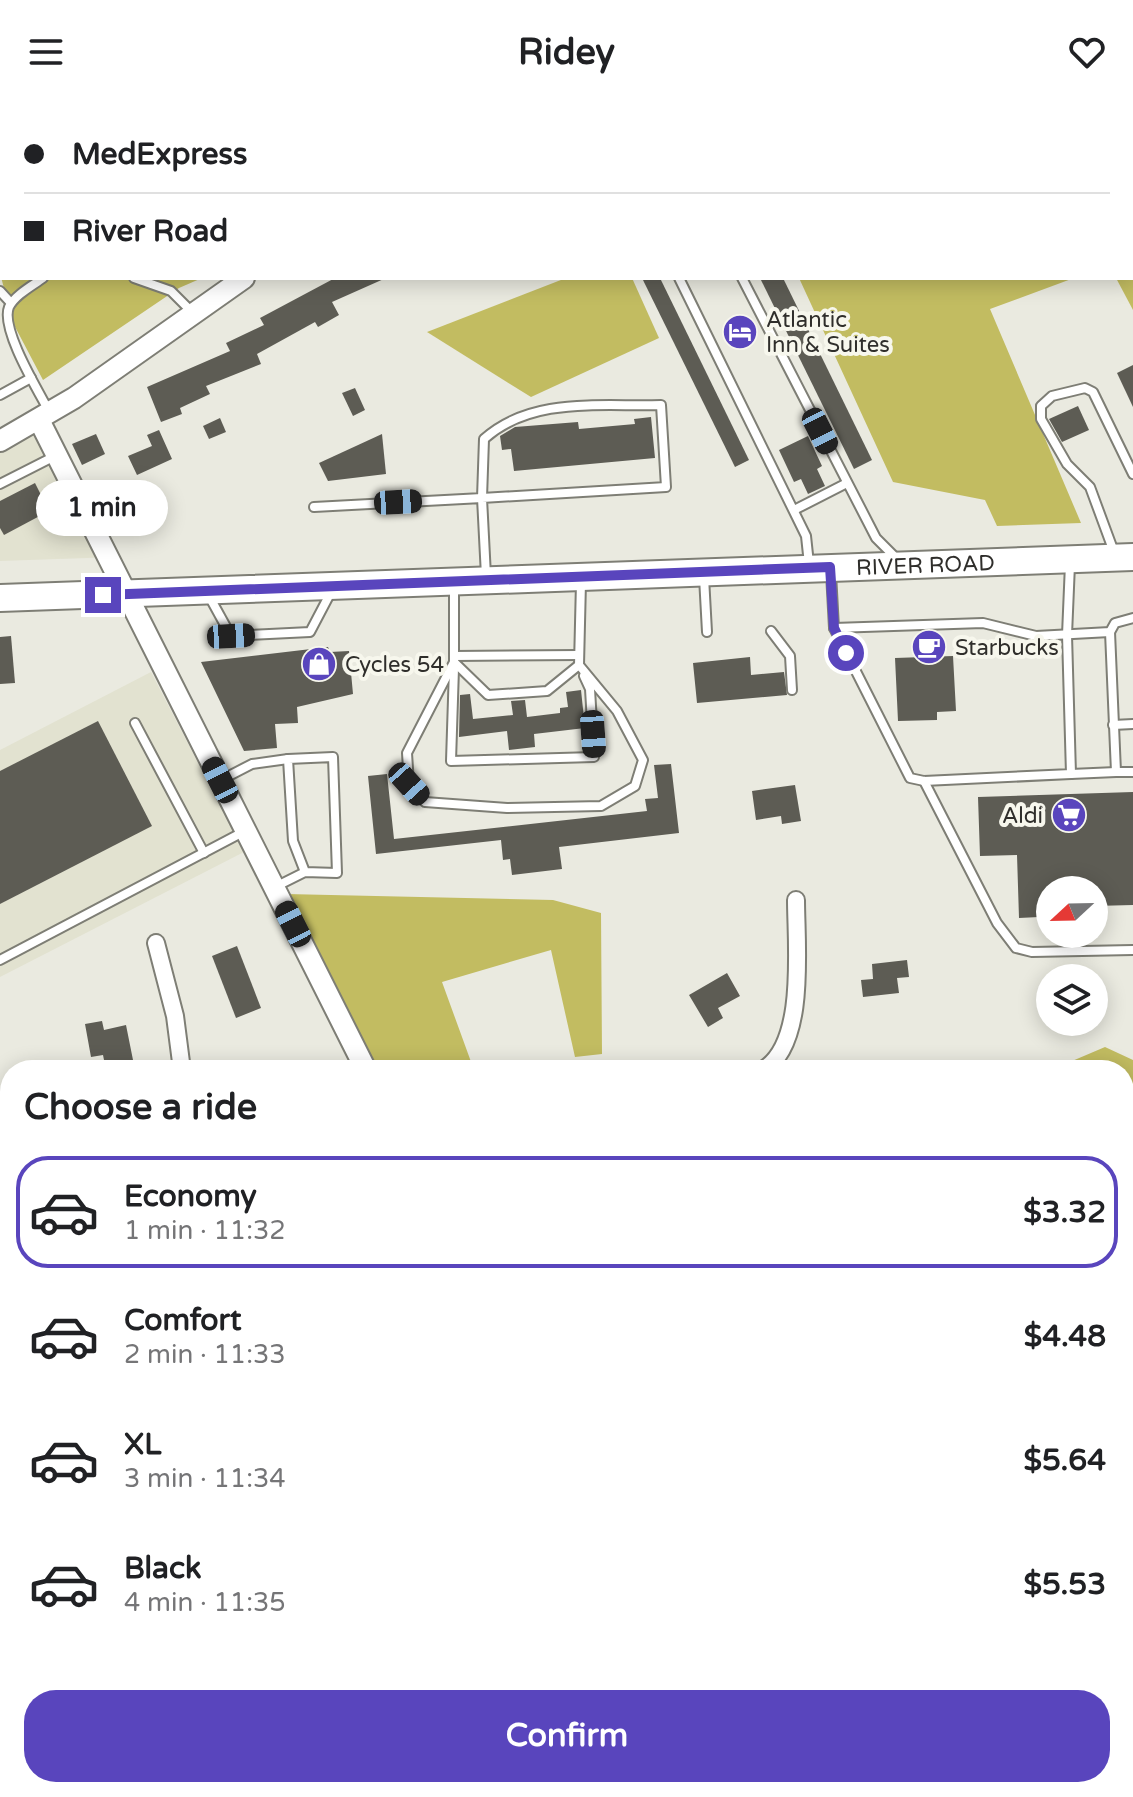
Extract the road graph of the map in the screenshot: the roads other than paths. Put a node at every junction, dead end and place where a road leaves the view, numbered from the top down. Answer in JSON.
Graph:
{"nodes":[{"id":1,"x":40,"y":280,"type":"edge"},
{"id":2,"x":140,"y":280,"type":"edge"},
{"id":3,"x":241,"y":280,"type":"edge"},
{"id":4,"x":680,"y":280,"type":"edge"},
{"id":5,"x":743,"y":280,"type":"edge"},
{"id":6,"x":0,"y":291,"type":"edge"},
{"id":7,"x":11,"y":303,"type":"junction"},
{"id":8,"x":194,"y":314,"type":"junction"},
{"id":9,"x":31,"y":378,"type":"junction"},
{"id":10,"x":0,"y":395,"type":"edge"},
{"id":11,"x":44,"y":417,"type":"junction"},
{"id":12,"x":0,"y":441,"type":"edge"},
{"id":13,"x":56,"y":455,"type":"junction"},
{"id":14,"x":1133,"y":474,"type":"edge"},
{"id":15,"x":847,"y":483,"type":"junction"},
{"id":16,"x":0,"y":484,"type":"edge"},
{"id":17,"x":482,"y":498,"type":"junction"},
{"id":18,"x":314,"y":507,"type":"dead end"},
{"id":19,"x":794,"y":510,"type":"junction"},
{"id":20,"x":1124,"y":557,"type":"edge"},
{"id":21,"x":1071,"y":559,"type":"junction"},
{"id":22,"x":902,"y":565,"type":"junction"},
{"id":23,"x":820,"y":568,"type":"junction"},
{"id":24,"x":704,"y":573,"type":"junction"},
{"id":25,"x":581,"y":577,"type":"junction"},
{"id":26,"x":487,"y":580,"type":"junction"},
{"id":27,"x":454,"y":582,"type":"junction"},
{"id":28,"x":334,"y":586,"type":"junction"},
{"id":29,"x":207,"y":592,"type":"junction"},
{"id":30,"x":130,"y":595,"type":"junction"},
{"id":31,"x":0,"y":598,"type":"edge"},
{"id":32,"x":1133,"y":618,"type":"edge"},
{"id":33,"x":834,"y":628,"type":"junction"},
{"id":34,"x":771,"y":631,"type":"dead end"},
{"id":35,"x":707,"y":632,"type":"dead end"},
{"id":36,"x":1110,"y":632,"type":"junction"},
{"id":37,"x":1067,"y":635,"type":"junction"},
{"id":38,"x":454,"y":659,"type":"junction"},
{"id":39,"x":579,"y":660,"type":"junction"},
{"id":40,"x":792,"y":690,"type":"dead end"},
{"id":41,"x":135,"y":723,"type":"dead end"},
{"id":42,"x":1133,"y":724,"type":"edge"},
{"id":43,"x":1113,"y":725,"type":"junction"},
{"id":44,"x":288,"y":759,"type":"junction"},
{"id":45,"x":1116,"y":772,"type":"junction"},
{"id":46,"x":1133,"y":772,"type":"edge"},
{"id":47,"x":1071,"y":774,"type":"junction"},
{"id":48,"x":220,"y":780,"type":"junction"},
{"id":49,"x":924,"y":781,"type":"junction"},
{"id":50,"x":246,"y":831,"type":"junction"},
{"id":51,"x":204,"y":853,"type":"junction"},
{"id":52,"x":305,"y":872,"type":"junction"},
{"id":53,"x":274,"y":887,"type":"junction"},
{"id":54,"x":796,"y":900,"type":"dead end"},
{"id":55,"x":156,"y":943,"type":"dead end"},
{"id":56,"x":1133,"y":950,"type":"edge"},
{"id":57,"x":0,"y":960,"type":"edge"},
{"id":58,"x":181,"y":1060,"type":"edge"},
{"id":59,"x":361,"y":1060,"type":"edge"},
{"id":60,"x":771,"y":1060,"type":"edge"}],
"edges":[{"from":1,"to":7,"type":"lane"},
{"from":2,"to":8,"type":"lane"},
{"from":3,"to":8,"type":"street"},
{"from":4,"to":19,"type":"lane"},
{"from":5,"to":15,"type":"lane"},
{"from":6,"to":7,"type":"lane"},
{"from":7,"to":9,"type":"lane"},
{"from":8,"to":11,"type":"street"},
{"from":9,"to":10,"type":"lane"},
{"from":9,"to":11,"type":"lane"},
{"from":11,"to":12,"type":"street"},
{"from":11,"to":13,"type":"street"},
{"from":13,"to":16,"type":"lane"},
{"from":13,"to":30,"type":"street"},
{"from":14,"to":20,"type":"lane"},
{"from":15,"to":19,"type":"lane"},
{"from":15,"to":22,"type":"lane"},
{"from":17,"to":17,"type":"lane"},
{"from":17,"to":18,"type":"lane"},
{"from":17,"to":26,"type":"lane"},
{"from":19,"to":23,"type":"lane"},
{"from":20,"to":21,"type":"highway","name":"RIVER ROAD"},
{"from":21,"to":22,"type":"highway","name":"RIVER ROAD"},
{"from":21,"to":37,"type":"lane"},
{"from":22,"to":23,"type":"highway","name":"RIVER ROAD"},
{"from":23,"to":24,"type":"highway","name":"RIVER ROAD"},
{"from":23,"to":33,"type":"lane"},
{"from":24,"to":25,"type":"highway","name":"RIVER ROAD"},
{"from":24,"to":35,"type":"lane"},
{"from":25,"to":26,"type":"highway","name":"RIVER ROAD"},
{"from":25,"to":39,"type":"lane"},
{"from":26,"to":27,"type":"highway","name":"RIVER ROAD"},
{"from":27,"to":28,"type":"highway","name":"RIVER ROAD"},
{"from":27,"to":38,"type":"lane"},
{"from":28,"to":29,"type":"highway","name":"RIVER ROAD"},
{"from":28,"to":29,"type":"lane"},
{"from":29,"to":30,"type":"highway","name":"RIVER ROAD"},
{"from":30,"to":31,"type":"highway","name":"RIVER ROAD"},
{"from":30,"to":48,"type":"street"},
{"from":32,"to":36,"type":"lane"},
{"from":33,"to":37,"type":"lane"},
{"from":33,"to":49,"type":"lane"},
{"from":34,"to":40,"type":"lane"},
{"from":36,"to":37,"type":"lane"},
{"from":36,"to":43,"type":"lane"},
{"from":37,"to":47,"type":"lane"},
{"from":38,"to":39,"type":"lane"},
{"from":38,"to":39,"type":"lane"},
{"from":38,"to":39,"type":"lane"},
{"from":38,"to":39,"type":"lane"},
{"from":41,"to":51,"type":"lane"},
{"from":42,"to":43,"type":"lane"},
{"from":43,"to":45,"type":"lane"},
{"from":44,"to":48,"type":"lane"},
{"from":44,"to":52,"type":"lane"},
{"from":44,"to":52,"type":"lane"},
{"from":45,"to":46,"type":"lane"},
{"from":45,"to":47,"type":"lane"},
{"from":47,"to":49,"type":"lane"},
{"from":48,"to":50,"type":"street"},
{"from":49,"to":56,"type":"lane"},
{"from":50,"to":51,"type":"lane"},
{"from":50,"to":53,"type":"street"},
{"from":51,"to":57,"type":"lane"},
{"from":52,"to":53,"type":"lane"},
{"from":53,"to":59,"type":"street"},
{"from":54,"to":60,"type":"street"},
{"from":55,"to":58,"type":"street"}]}
